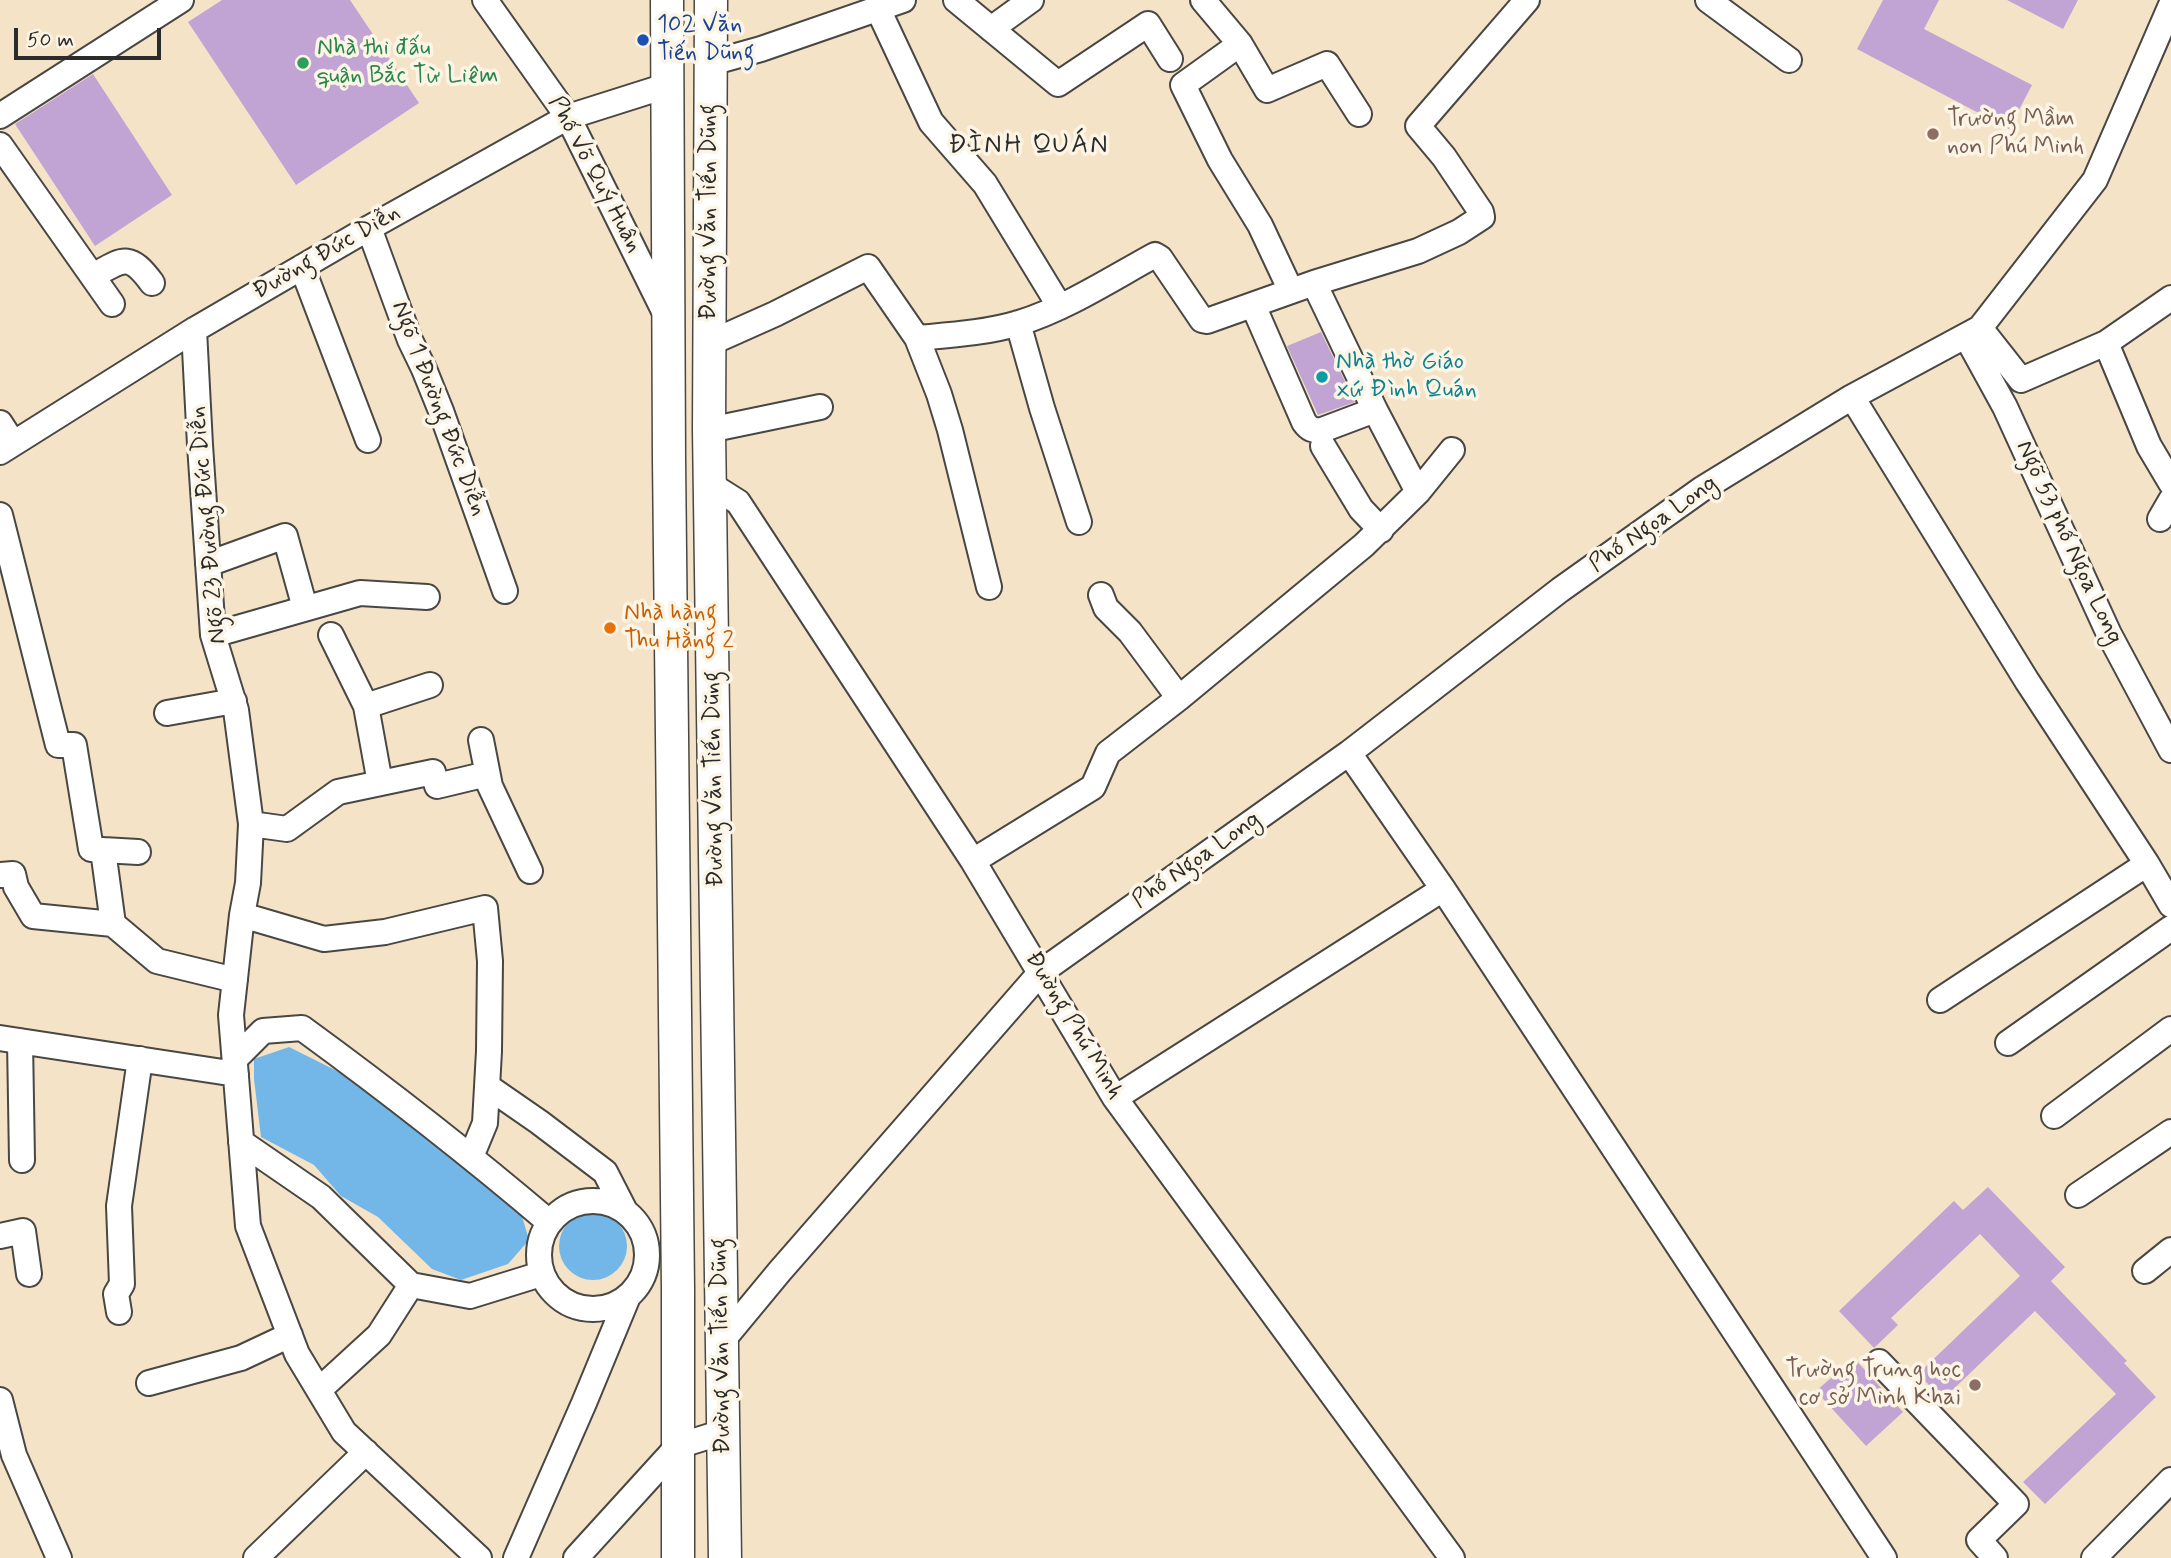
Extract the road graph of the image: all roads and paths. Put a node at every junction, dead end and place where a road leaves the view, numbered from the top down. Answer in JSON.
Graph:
{"nodes":[{"id":1,"x":181,"y":0,"type":"edge"},
{"id":2,"x":485,"y":0,"type":"edge"},
{"id":3,"x":667,"y":0,"type":"edge"},
{"id":4,"x":711,"y":0,"type":"edge"},
{"id":5,"x":902,"y":0,"type":"edge"},
{"id":6,"x":956,"y":0,"type":"edge"},
{"id":7,"x":1031,"y":0,"type":"edge"},
{"id":8,"x":1203,"y":0,"type":"edge"},
{"id":9,"x":1527,"y":0,"type":"edge"},
{"id":10,"x":1708,"y":0,"type":"edge"},
{"id":11,"x":2171,"y":5,"type":"edge"},
{"id":12,"x":878,"y":9,"type":"junction"},
{"id":13,"x":991,"y":29,"type":"junction"},
{"id":14,"x":1240,"y":44,"type":"junction"},
{"id":15,"x":1170,"y":59,"type":"dead end"},
{"id":16,"x":1789,"y":60,"type":"dead end"},
{"id":17,"x":711,"y":63,"type":"junction"},
{"id":18,"x":669,"y":85,"type":"junction"},
{"id":19,"x":1359,"y":114,"type":"dead end"},
{"id":20,"x":0,"y":116,"type":"edge"},
{"id":21,"x":568,"y":117,"type":"junction"},
{"id":22,"x":0,"y":145,"type":"edge"},
{"id":23,"x":369,"y":228,"type":"junction"},
{"id":24,"x":302,"y":267,"type":"junction"},
{"id":25,"x":93,"y":276,"type":"junction"},
{"id":26,"x":152,"y":283,"type":"dead end"},
{"id":27,"x":1314,"y":283,"type":"junction"},
{"id":28,"x":1290,"y":292,"type":"junction"},
{"id":29,"x":2171,"y":298,"type":"edge"},
{"id":30,"x":112,"y":304,"type":"dead end"},
{"id":31,"x":1253,"y":304,"type":"junction"},
{"id":32,"x":1060,"y":307,"type":"junction"},
{"id":33,"x":669,"y":320,"type":"junction"},
{"id":34,"x":1018,"y":323,"type":"junction"},
{"id":35,"x":194,"y":330,"type":"junction"},
{"id":36,"x":1973,"y":332,"type":"junction"},
{"id":37,"x":916,"y":338,"type":"junction"},
{"id":38,"x":710,"y":343,"type":"junction"},
{"id":39,"x":2106,"y":343,"type":"junction"},
{"id":40,"x":1852,"y":397,"type":"junction"},
{"id":41,"x":820,"y":407,"type":"dead end"},
{"id":42,"x":1375,"y":410,"type":"junction"},
{"id":43,"x":709,"y":430,"type":"junction"},
{"id":44,"x":4,"y":439,"type":"edge"},
{"id":45,"x":368,"y":440,"type":"dead end"},
{"id":46,"x":1323,"y":446,"type":"dead end"},
{"id":47,"x":1452,"y":450,"type":"dead end"},
{"id":48,"x":2171,"y":483,"type":"edge"},
{"id":49,"x":711,"y":485,"type":"junction"},
{"id":50,"x":1418,"y":492,"type":"junction"},
{"id":51,"x":0,"y":515,"type":"edge"},
{"id":52,"x":1079,"y":522,"type":"dead end"},
{"id":53,"x":1381,"y":530,"type":"junction"},
{"id":54,"x":208,"y":564,"type":"junction"},
{"id":55,"x":989,"y":587,"type":"dead end"},
{"id":56,"x":506,"y":591,"type":"dead end"},
{"id":57,"x":1101,"y":595,"type":"dead end"},
{"id":58,"x":427,"y":597,"type":"dead end"},
{"id":59,"x":305,"y":608,"type":"junction"},
{"id":60,"x":213,"y":635,"type":"junction"},
{"id":61,"x":331,"y":635,"type":"dead end"},
{"id":62,"x":430,"y":685,"type":"dead end"},
{"id":63,"x":1179,"y":698,"type":"junction"},
{"id":64,"x":234,"y":701,"type":"junction"},
{"id":65,"x":366,"y":706,"type":"junction"},
{"id":66,"x":167,"y":713,"type":"dead end"},
{"id":67,"x":2168,"y":738,"type":"edge"},
{"id":68,"x":481,"y":740,"type":"dead end"},
{"id":69,"x":1349,"y":754,"type":"junction"},
{"id":70,"x":487,"y":774,"type":"junction"},
{"id":71,"x":380,"y":783,"type":"junction"},
{"id":72,"x":251,"y":824,"type":"junction"},
{"id":73,"x":103,"y":850,"type":"junction"},
{"id":74,"x":138,"y":852,"type":"dead end"},
{"id":75,"x":973,"y":861,"type":"junction"},
{"id":76,"x":2147,"y":864,"type":"junction"},
{"id":77,"x":530,"y":871,"type":"dead end"},
{"id":78,"x":0,"y":875,"type":"edge"},
{"id":79,"x":1443,"y":889,"type":"junction"},
{"id":80,"x":2171,"y":905,"type":"edge"},
{"id":81,"x":242,"y":915,"type":"junction"},
{"id":82,"x":113,"y":924,"type":"junction"},
{"id":83,"x":2171,"y":928,"type":"edge"},
{"id":84,"x":1041,"y":972,"type":"junction"},
{"id":85,"x":235,"y":980,"type":"junction"},
{"id":86,"x":1940,"y":1000,"type":"dead end"},
{"id":87,"x":2171,"y":1029,"type":"edge"},
{"id":88,"x":10,"y":1040,"type":"edge"},
{"id":89,"x":2008,"y":1042,"type":"dead end"},
{"id":90,"x":140,"y":1059,"type":"junction"},
{"id":91,"x":235,"y":1066,"type":"junction"},
{"id":92,"x":487,"y":1086,"type":"junction"},
{"id":93,"x":1115,"y":1098,"type":"junction"},
{"id":94,"x":2054,"y":1116,"type":"dead end"},
{"id":95,"x":2171,"y":1132,"type":"edge"},
{"id":96,"x":241,"y":1142,"type":"junction"},
{"id":97,"x":471,"y":1157,"type":"junction"},
{"id":98,"x":22,"y":1160,"type":"dead end"},
{"id":99,"x":2078,"y":1195,"type":"dead end"},
{"id":100,"x":625,"y":1211,"type":"junction"},
{"id":101,"x":549,"y":1222,"type":"junction"},
{"id":102,"x":0,"y":1236,"type":"edge"},
{"id":103,"x":2171,"y":1250,"type":"edge"},
{"id":104,"x":647,"y":1267,"type":"junction"},
{"id":105,"x":2145,"y":1270,"type":"dead end"},
{"id":106,"x":29,"y":1274,"type":"dead end"},
{"id":107,"x":541,"y":1274,"type":"junction"},
{"id":108,"x":411,"y":1285,"type":"junction"},
{"id":109,"x":678,"y":1289,"type":"junction"},
{"id":110,"x":626,"y":1298,"type":"junction"},
{"id":111,"x":119,"y":1312,"type":"dead end"},
{"id":112,"x":290,"y":1335,"type":"junction"},
{"id":113,"x":722,"y":1341,"type":"junction"},
{"id":114,"x":1879,"y":1362,"type":"dead end"},
{"id":115,"x":149,"y":1383,"type":"dead end"},
{"id":116,"x":319,"y":1390,"type":"junction"},
{"id":117,"x":0,"y":1400,"type":"edge"},
{"id":118,"x":723,"y":1432,"type":"junction"},
{"id":119,"x":678,"y":1446,"type":"junction"},
{"id":120,"x":366,"y":1452,"type":"junction"},
{"id":121,"x":7,"y":1458,"type":"edge"},
{"id":122,"x":2171,"y":1480,"type":"edge"},
{"id":123,"x":59,"y":1558,"type":"edge"},
{"id":124,"x":256,"y":1558,"type":"edge"},
{"id":125,"x":479,"y":1558,"type":"edge"},
{"id":126,"x":516,"y":1558,"type":"edge"},
{"id":127,"x":576,"y":1558,"type":"edge"},
{"id":128,"x":678,"y":1558,"type":"edge"},
{"id":129,"x":725,"y":1558,"type":"edge"},
{"id":130,"x":1452,"y":1558,"type":"edge"},
{"id":131,"x":1884,"y":1558,"type":"edge"},
{"id":132,"x":1995,"y":1558,"type":"edge"},
{"id":133,"x":2094,"y":1558,"type":"edge"}],
"edges":[{"from":1,"to":20,"type":"street"},
{"from":2,"to":21,"type":"street","name":"Phố Võ Quý Huân"},
{"from":3,"to":18,"type":"main road","name":"Đường Văn Tiến Dũng"},
{"from":4,"to":17,"type":"main road","name":"Đường Văn Tiến Dũng"},
{"from":5,"to":12,"type":"street"},
{"from":6,"to":13,"type":"street"},
{"from":7,"to":13,"type":"street"},
{"from":8,"to":14,"type":"street"},
{"from":9,"to":27,"type":"street"},
{"from":10,"to":16,"type":"street"},
{"from":11,"to":36,"type":"street","name":"Phố Ngọa Long"},
{"from":12,"to":17,"type":"street"},
{"from":12,"to":32,"type":"street"},
{"from":13,"to":15,"type":"street"},
{"from":14,"to":19,"type":"street"},
{"from":14,"to":28,"type":"street"},
{"from":17,"to":38,"type":"main road","name":"Đường Văn Tiến Dũng"},
{"from":18,"to":21,"type":"street","name":"Đường Đức Diễn"},
{"from":18,"to":33,"type":"main road","name":"Đường Văn Tiến Dũng"},
{"from":21,"to":23,"type":"street","name":"Đường Đức Diễn"},
{"from":21,"to":33,"type":"street","name":"Phố Võ Quý Huân"},
{"from":22,"to":25,"type":"street"},
{"from":23,"to":24,"type":"street","name":"Đường Đức Diễn"},
{"from":23,"to":56,"type":"street","name":"Ngõ 1 Đường Đức Diễn"},
{"from":24,"to":35,"type":"street","name":"Đường Đức Diễn"},
{"from":24,"to":45,"type":"street"},
{"from":25,"to":26,"type":"street"},
{"from":25,"to":30,"type":"street"},
{"from":27,"to":28,"type":"street"},
{"from":27,"to":42,"type":"street"},
{"from":28,"to":31,"type":"street"},
{"from":29,"to":39,"type":"street"},
{"from":31,"to":32,"type":"street"},
{"from":31,"to":42,"type":"street"},
{"from":32,"to":34,"type":"street"},
{"from":33,"to":109,"type":"main road","name":"Đường Văn Tiến Dũng"},
{"from":34,"to":37,"type":"street"},
{"from":34,"to":52,"type":"street"},
{"from":35,"to":44,"type":"street","name":"Đường Đức Diễn"},
{"from":35,"to":54,"type":"street","name":"Ngõ 23 Đường Đức Diễn"},
{"from":36,"to":39,"type":"street"},
{"from":36,"to":40,"type":"street","name":"Phố Ngọa Long"},
{"from":36,"to":67,"type":"street","name":"Ngõ 53 phố Ngọa Long"},
{"from":37,"to":38,"type":"street"},
{"from":37,"to":55,"type":"street"},
{"from":38,"to":43,"type":"main road","name":"Đường Văn Tiến Dũng"},
{"from":39,"to":48,"type":"street"},
{"from":40,"to":69,"type":"street","name":"Phố Ngọa Long"},
{"from":40,"to":76,"type":"street"},
{"from":41,"to":43,"type":"street"},
{"from":42,"to":50,"type":"street"},
{"from":43,"to":49,"type":"main road","name":"Đường Văn Tiến Dũng"},
{"from":46,"to":53,"type":"street"},
{"from":47,"to":50,"type":"street"},
{"from":49,"to":75,"type":"street","name":"Đường Phú Minh"},
{"from":49,"to":113,"type":"main road","name":"Đường Văn Tiến Dũng"},
{"from":50,"to":53,"type":"street"},
{"from":51,"to":73,"type":"street"},
{"from":53,"to":63,"type":"street"},
{"from":54,"to":59,"type":"street"},
{"from":54,"to":60,"type":"street","name":"Ngõ 23 Đường Đức Diễn"},
{"from":57,"to":63,"type":"street"},
{"from":58,"to":59,"type":"street"},
{"from":59,"to":60,"type":"street"},
{"from":60,"to":64,"type":"street","name":"Ngõ 23 Đường Đức Diễn"},
{"from":61,"to":65,"type":"street"},
{"from":62,"to":65,"type":"street"},
{"from":63,"to":75,"type":"street"},
{"from":64,"to":66,"type":"street"},
{"from":64,"to":72,"type":"street","name":"Ngõ 23 Đường Đức Diễn"},
{"from":65,"to":71,"type":"street"},
{"from":68,"to":70,"type":"street"},
{"from":69,"to":79,"type":"street"},
{"from":69,"to":84,"type":"street","name":"Phố Ngọa Long"},
{"from":70,"to":71,"type":"street"},
{"from":70,"to":77,"type":"street"},
{"from":71,"to":72,"type":"street"},
{"from":72,"to":81,"type":"street","name":"Ngõ 23 Đường Đức Diễn"},
{"from":73,"to":74,"type":"street"},
{"from":73,"to":82,"type":"street"},
{"from":75,"to":84,"type":"street","name":"Đường Phú Minh"},
{"from":76,"to":80,"type":"street"},
{"from":76,"to":86,"type":"street"},
{"from":78,"to":82,"type":"street"},
{"from":79,"to":93,"type":"street"},
{"from":79,"to":131,"type":"street"},
{"from":81,"to":85,"type":"street","name":"Ngõ 23 Đường Đức Diễn"},
{"from":81,"to":92,"type":"street"},
{"from":82,"to":85,"type":"street"},
{"from":83,"to":89,"type":"street"},
{"from":84,"to":93,"type":"street","name":"Đường Phú Minh"},
{"from":84,"to":113,"type":"street","name":"Phố Ngọa Long"},
{"from":85,"to":91,"type":"street","name":"Ngõ 23 Đường Đức Diễn"},
{"from":87,"to":94,"type":"street"},
{"from":88,"to":90,"type":"street"},
{"from":88,"to":98,"type":"street"},
{"from":90,"to":91,"type":"street"},
{"from":90,"to":111,"type":"street"},
{"from":91,"to":96,"type":"street","name":"Ngõ 23 Đường Đức Diễn"},
{"from":91,"to":97,"type":"street"},
{"from":92,"to":97,"type":"street"},
{"from":92,"to":100,"type":"street"},
{"from":93,"to":130,"type":"street","name":"Đường Phú Minh"},
{"from":95,"to":99,"type":"street"},
{"from":96,"to":108,"type":"street"},
{"from":96,"to":112,"type":"street","name":"Ngõ 23 Đường Đức Diễn"},
{"from":97,"to":101,"type":"street"},
{"from":100,"to":101,"type":"street"},
{"from":100,"to":104,"type":"street"},
{"from":101,"to":107,"type":"street"},
{"from":102,"to":106,"type":"street"},
{"from":103,"to":105,"type":"street"},
{"from":104,"to":109,"type":"street"},
{"from":104,"to":110,"type":"street"},
{"from":107,"to":108,"type":"street"},
{"from":107,"to":110,"type":"street"},
{"from":108,"to":116,"type":"street"},
{"from":109,"to":119,"type":"main road","name":"Đường Văn Tiến Dũng"},
{"from":110,"to":126,"type":"street"},
{"from":112,"to":115,"type":"street"},
{"from":112,"to":116,"type":"street","name":"Ngõ 23 Đường Đức Diễn"},
{"from":113,"to":118,"type":"main road","name":"Đường Văn Tiến Dũng"},
{"from":114,"to":132,"type":"street"},
{"from":116,"to":120,"type":"street","name":"Ngõ 23 Đường Đức Diễn"},
{"from":117,"to":121,"type":"street"},
{"from":118,"to":119,"type":"street"},
{"from":118,"to":129,"type":"main road","name":"Đường Văn Tiến Dũng"},
{"from":119,"to":127,"type":"street"},
{"from":119,"to":128,"type":"main road","name":"Đường Văn Tiến Dũng"},
{"from":120,"to":124,"type":"street"},
{"from":120,"to":125,"type":"street","name":"Ngõ 23 Đường Đức Diễn"},
{"from":121,"to":123,"type":"street"},
{"from":122,"to":133,"type":"street"}]}
